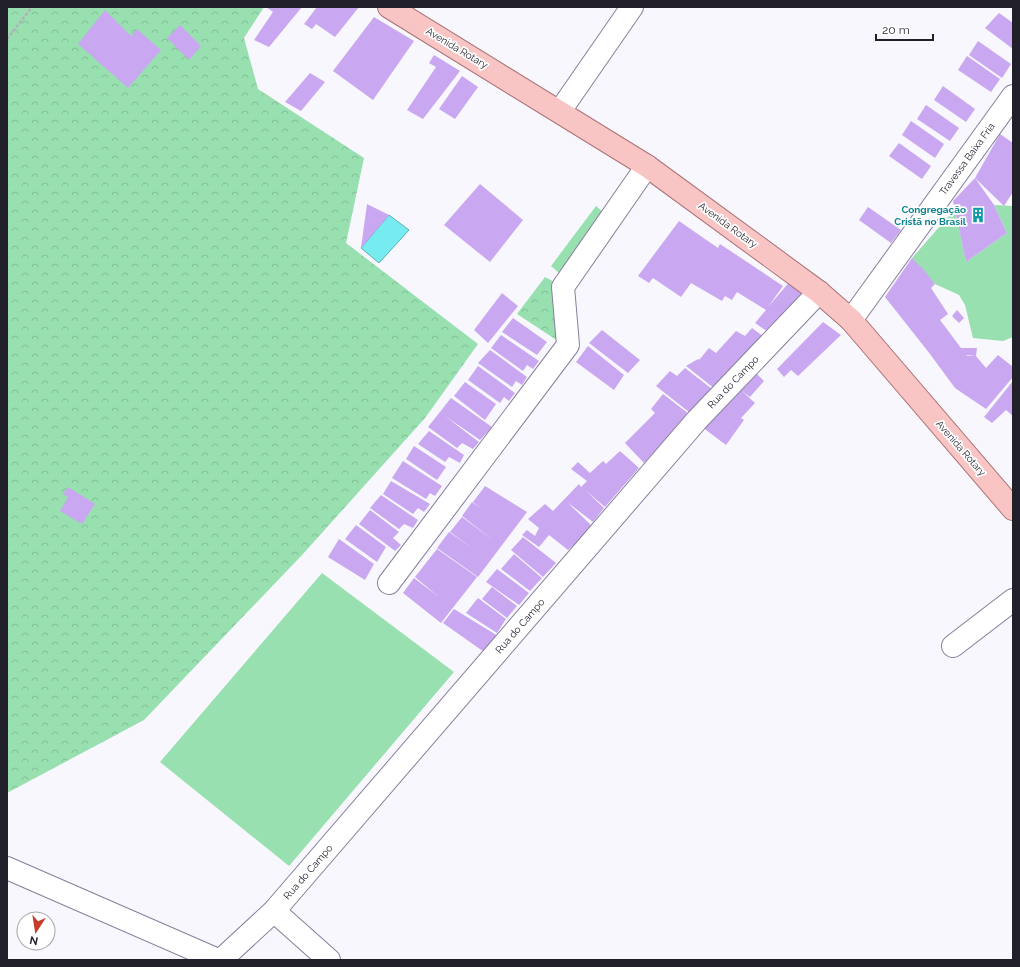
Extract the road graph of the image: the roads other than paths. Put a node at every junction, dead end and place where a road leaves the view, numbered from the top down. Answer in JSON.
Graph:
{"nodes":[{"id":1,"x":389,"y":7,"type":"edge"},
{"id":2,"x":632,"y":7,"type":"edge"},
{"id":3,"x":1013,"y":96,"type":"edge"},
{"id":4,"x":560,"y":111,"type":"junction"},
{"id":5,"x":647,"y":166,"type":"junction"},
{"id":6,"x":819,"y":292,"type":"junction"},
{"id":7,"x":851,"y":320,"type":"junction"},
{"id":8,"x":1013,"y":509,"type":"edge"},
{"id":9,"x":389,"y":583,"type":"dead end"},
{"id":10,"x":1013,"y":600,"type":"edge"},
{"id":11,"x":953,"y":646,"type":"dead end"},
{"id":12,"x":7,"y":868,"type":"edge"},
{"id":13,"x":274,"y":911,"type":"junction"},
{"id":14,"x":218,"y":960,"type":"edge"},
{"id":15,"x":221,"y":960,"type":"edge"},
{"id":16,"x":329,"y":960,"type":"edge"}],
"edges":[{"from":1,"to":4,"type":"main road","name":"Avenida Rotary"},
{"from":2,"to":4,"type":"street"},
{"from":3,"to":7,"type":"street","name":"Travessa Baixa Fria"},
{"from":4,"to":5,"type":"main road","name":"Avenida Rotary"},
{"from":5,"to":6,"type":"main road","name":"Avenida Rotary"},
{"from":5,"to":9,"type":"street"},
{"from":6,"to":7,"type":"main road","name":"Avenida Rotary"},
{"from":6,"to":13,"type":"street","name":"Rua do Campo"},
{"from":7,"to":8,"type":"main road","name":"Avenida Rotary"},
{"from":10,"to":11,"type":"street"},
{"from":12,"to":14,"type":"street"},
{"from":13,"to":15,"type":"street","name":"Rua do Campo"},
{"from":13,"to":16,"type":"street"}]}
